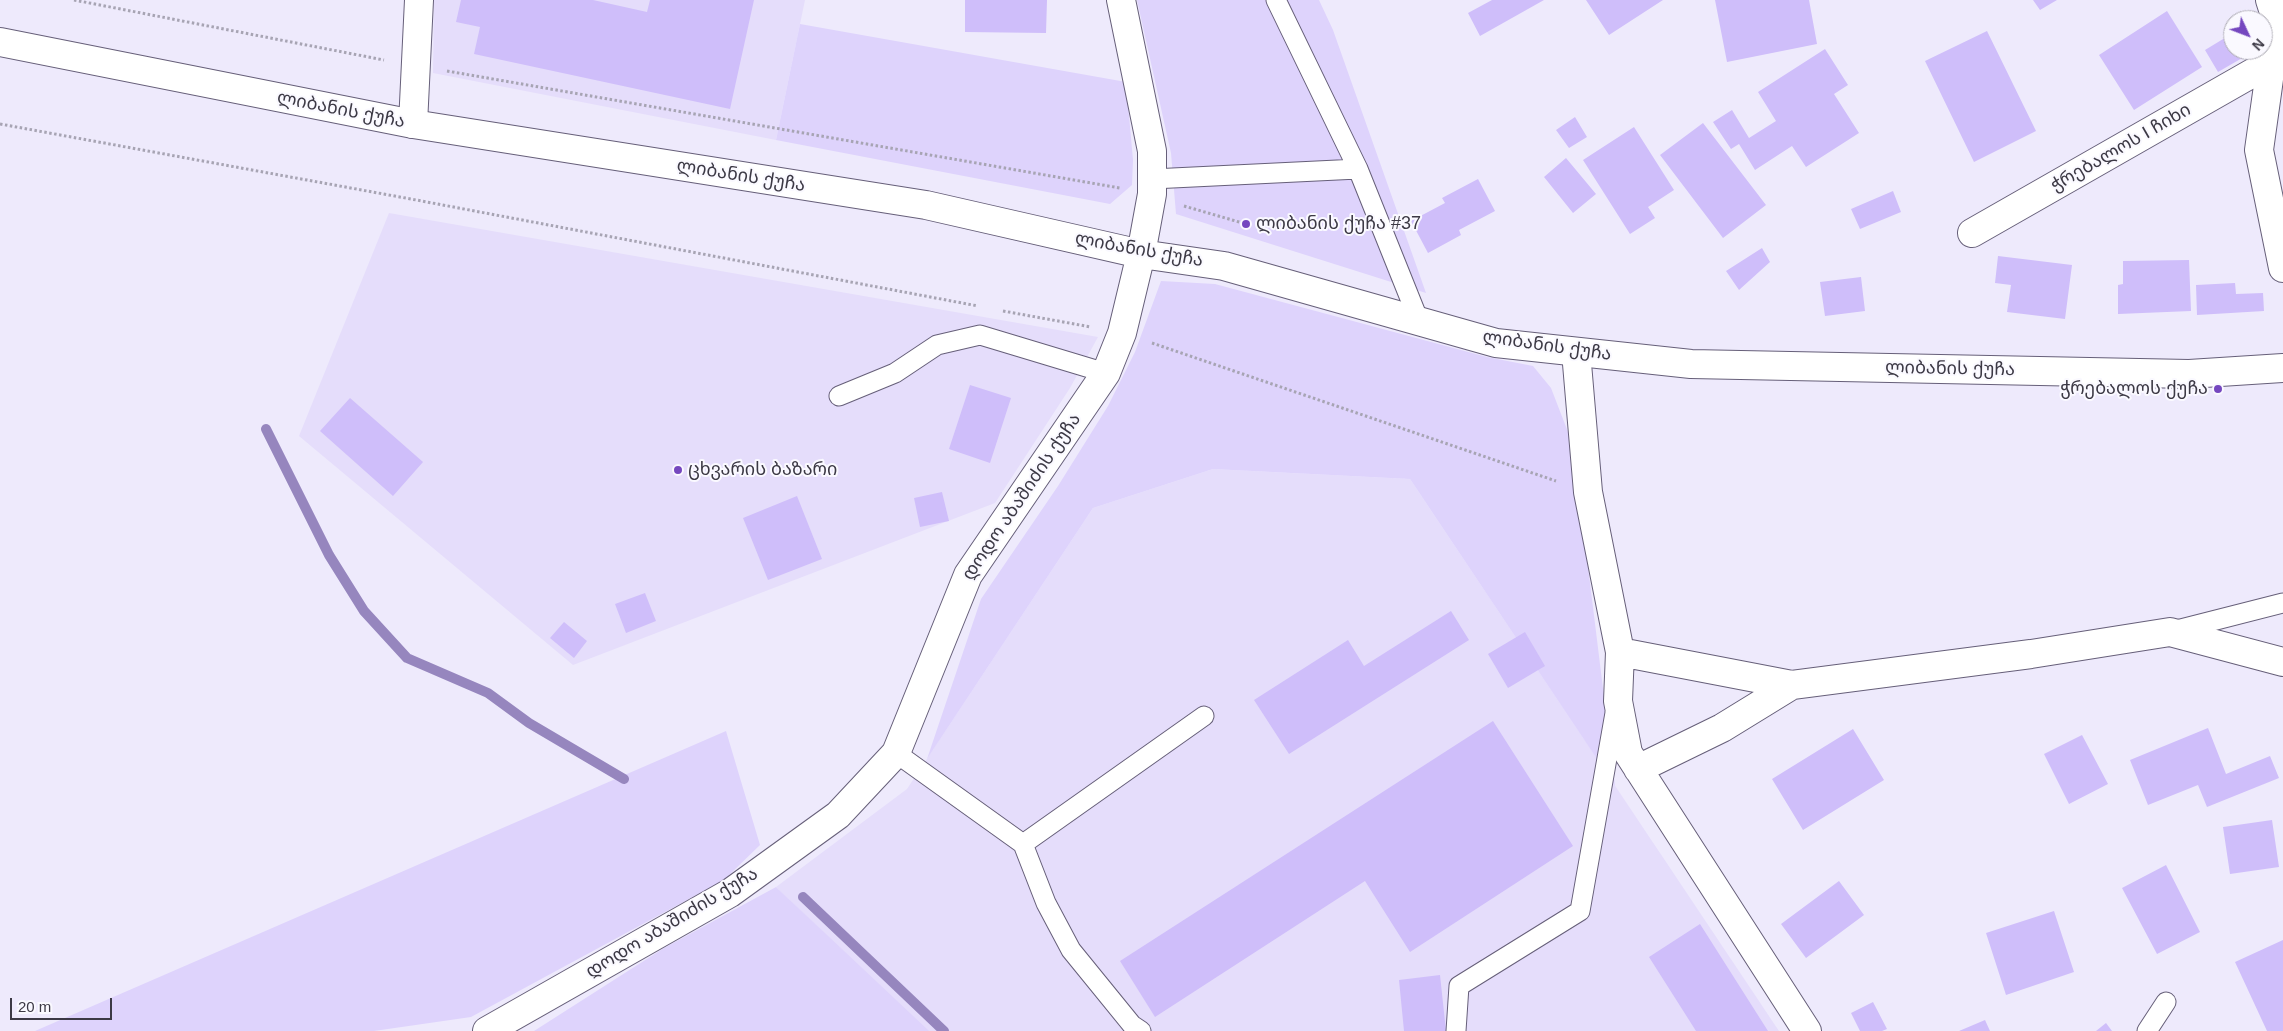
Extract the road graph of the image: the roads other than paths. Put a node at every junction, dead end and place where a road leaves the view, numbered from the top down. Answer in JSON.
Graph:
{"nodes":[{"id":1,"x":418,"y":0,"type":"edge"},
{"id":2,"x":1121,"y":0,"type":"edge"},
{"id":3,"x":1276,"y":0,"type":"edge"},
{"id":4,"x":2277,"y":13,"type":"edge"},
{"id":5,"x":0,"y":42,"type":"edge"},
{"id":6,"x":2270,"y":63,"type":"junction"},
{"id":7,"x":412,"y":124,"type":"junction"},
{"id":8,"x":1358,"y":169,"type":"junction"},
{"id":9,"x":1151,"y":188,"type":"junction"},
{"id":10,"x":1972,"y":233,"type":"dead end"},
{"id":11,"x":1141,"y":254,"type":"junction"},
{"id":12,"x":2283,"y":268,"type":"edge"},
{"id":13,"x":1419,"y":321,"type":"junction"},
{"id":14,"x":1576,"y":352,"type":"junction"},
{"id":15,"x":2283,"y":368,"type":"edge"},
{"id":16,"x":1106,"y":373,"type":"junction"},
{"id":17,"x":839,"y":396,"type":"dead end"},
{"id":18,"x":2283,"y":602,"type":"edge"},
{"id":19,"x":2170,"y":632,"type":"junction"},
{"id":20,"x":1620,"y":652,"type":"junction"},
{"id":21,"x":2283,"y":662,"type":"edge"},
{"id":22,"x":1792,"y":685,"type":"junction"},
{"id":23,"x":1618,"y":701,"type":"junction"},
{"id":24,"x":1204,"y":716,"type":"dead end"},
{"id":25,"x":896,"y":753,"type":"junction"},
{"id":26,"x":1638,"y":769,"type":"junction"},
{"id":27,"x":1023,"y":844,"type":"junction"},
{"id":28,"x":2166,"y":1002,"type":"dead end"},
{"id":29,"x":487,"y":1031,"type":"edge"},
{"id":30,"x":1140,"y":1031,"type":"edge"},
{"id":31,"x":1456,"y":1031,"type":"edge"},
{"id":32,"x":1807,"y":1031,"type":"edge"},
{"id":33,"x":2147,"y":1031,"type":"edge"}],
"edges":[{"from":1,"to":7,"type":"street"},
{"from":2,"to":9,"type":"street","name":"დოდო აბაშიძის ქუჩა"},
{"from":3,"to":8,"type":"lane"},
{"from":4,"to":6,"type":"street"},
{"from":5,"to":7,"type":"street","name":"ლიბანის ქუჩა"},
{"from":6,"to":10,"type":"street","name":"ჭრებალოს I ჩიხი"},
{"from":6,"to":12,"type":"street"},
{"from":7,"to":11,"type":"street","name":"ლიბანის ქუჩა"},
{"from":8,"to":9,"type":"lane"},
{"from":8,"to":13,"type":"lane"},
{"from":9,"to":11,"type":"street","name":"დოდო აბაშიძის ქუჩა"},
{"from":11,"to":13,"type":"street","name":"ლიბანის ქუჩა"},
{"from":11,"to":16,"type":"street","name":"დოდო აბაშიძის ქუჩა"},
{"from":13,"to":14,"type":"street","name":"ლიბანის ქუჩა"},
{"from":14,"to":15,"type":"street","name":"ლიბანის ქუჩა"},
{"from":14,"to":20,"type":"street"},
{"from":16,"to":17,"type":"lane"},
{"from":16,"to":25,"type":"street","name":"დოდო აბაშიძის ქუჩა"},
{"from":18,"to":19,"type":"lane"},
{"from":19,"to":21,"type":"street"},
{"from":19,"to":22,"type":"street"},
{"from":20,"to":22,"type":"street"},
{"from":20,"to":23,"type":"street"},
{"from":22,"to":26,"type":"street"},
{"from":23,"to":26,"type":"street"},
{"from":23,"to":31,"type":"lane"},
{"from":24,"to":27,"type":"lane"},
{"from":25,"to":27,"type":"lane"},
{"from":25,"to":29,"type":"street","name":"დოდო აბაშიძის ქუჩა"},
{"from":26,"to":32,"type":"street"},
{"from":27,"to":30,"type":"lane"},
{"from":28,"to":33,"type":"lane"}]}
